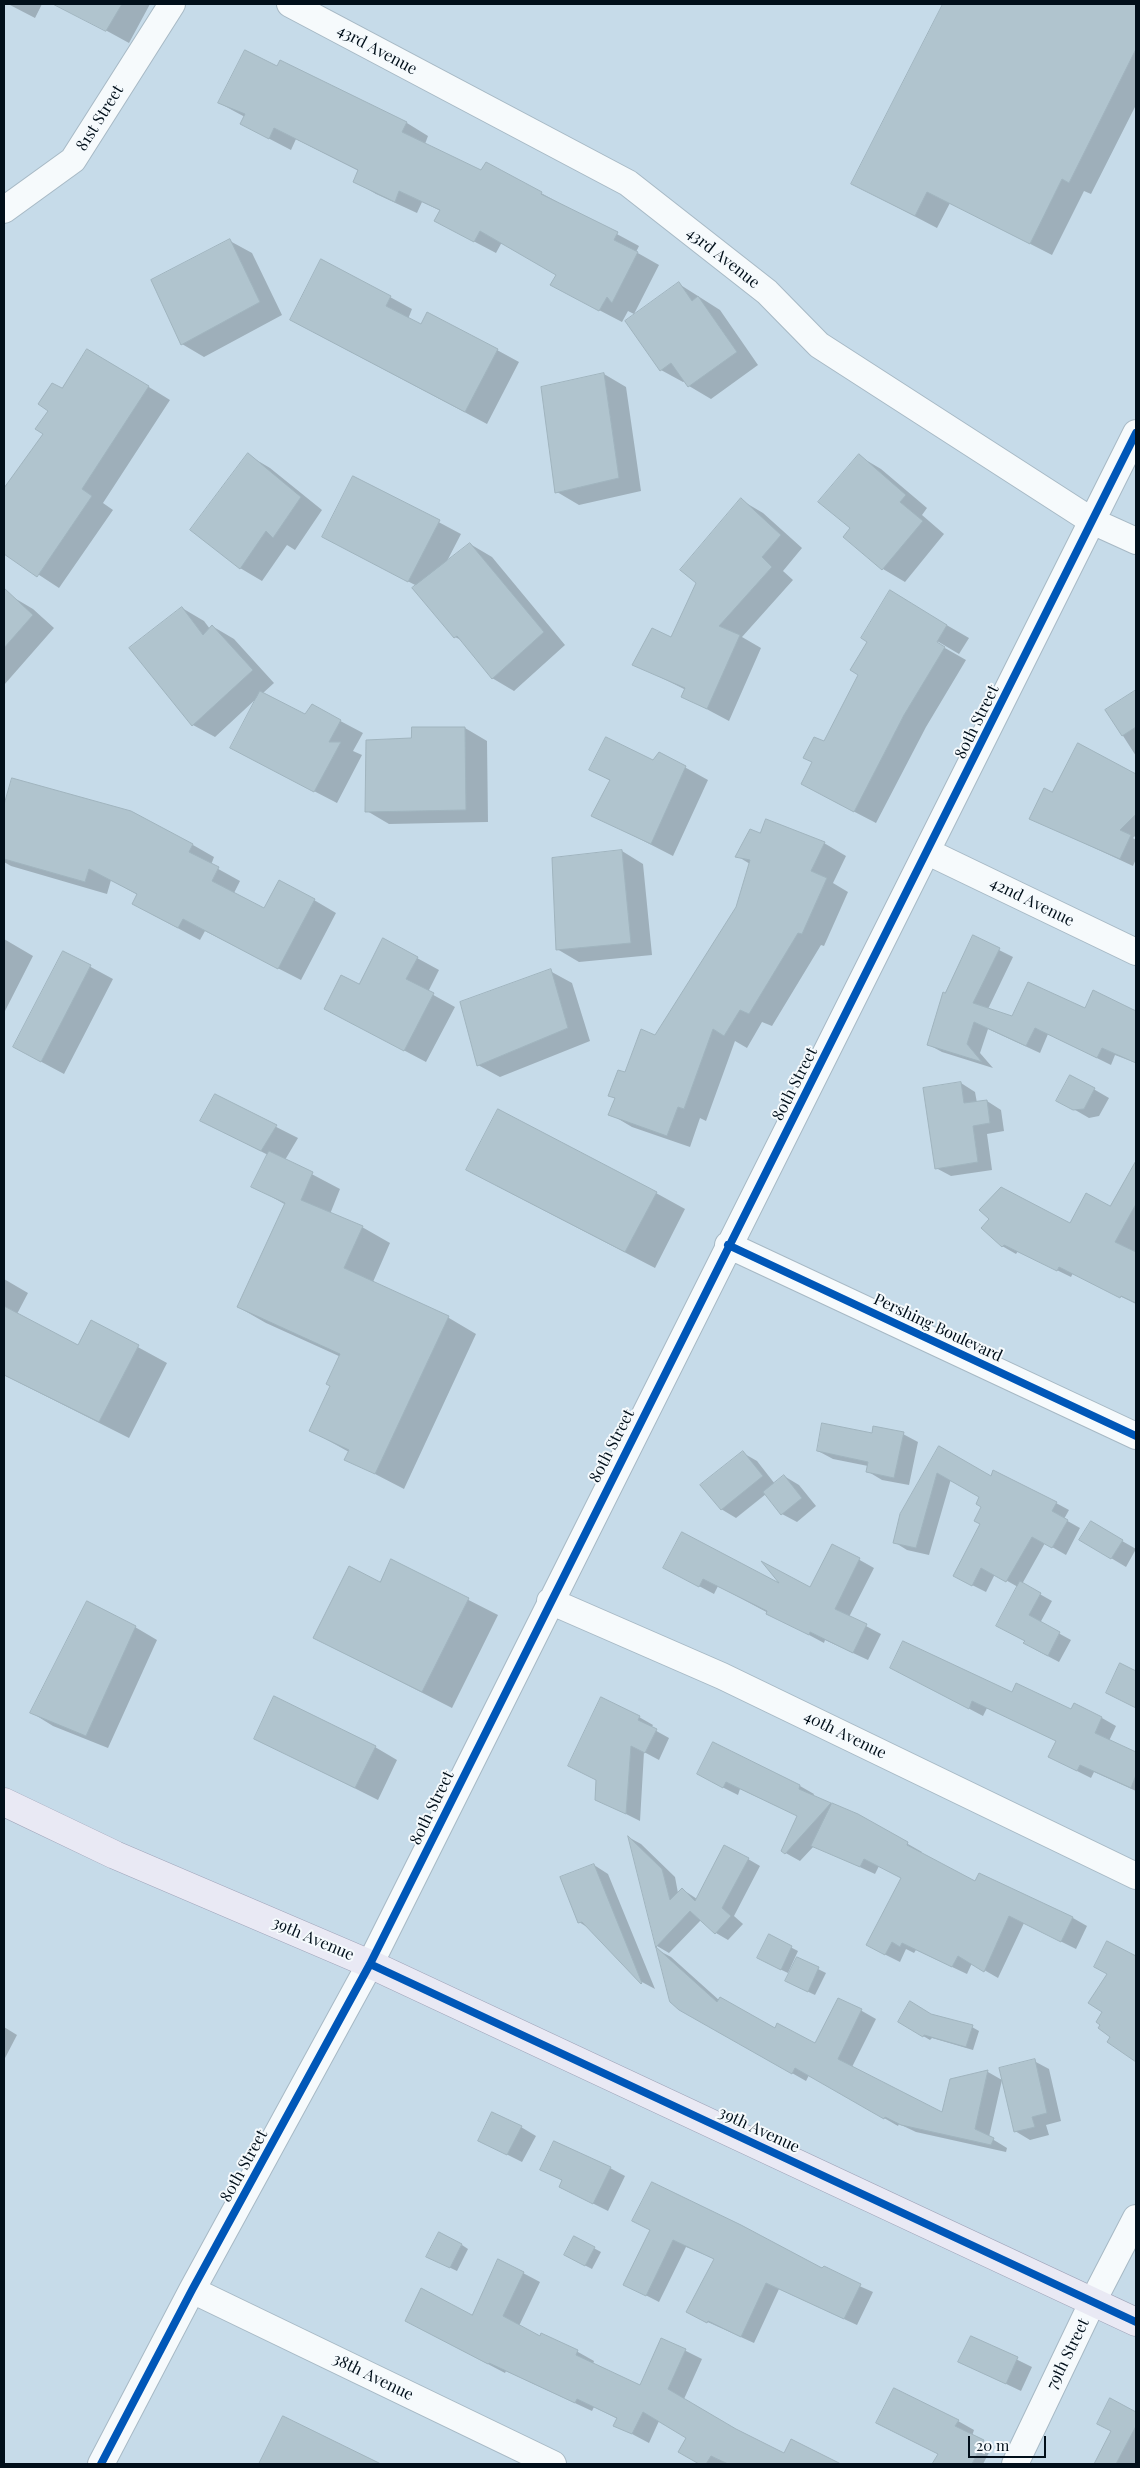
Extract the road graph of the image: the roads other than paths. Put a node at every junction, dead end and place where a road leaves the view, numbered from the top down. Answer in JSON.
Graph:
{"nodes":[{"id":1,"x":172,"y":4,"type":"edge"},
{"id":2,"x":290,"y":4,"type":"edge"},
{"id":3,"x":4,"y":210,"type":"edge"},
{"id":4,"x":1136,"y":433,"type":"edge"},
{"id":5,"x":1092,"y":521,"type":"junction"},
{"id":6,"x":1136,"y":541,"type":"edge"},
{"id":7,"x":928,"y":852,"type":"junction"},
{"id":8,"x":1136,"y":952,"type":"edge"},
{"id":9,"x":728,"y":1245,"type":"junction"},
{"id":10,"x":1136,"y":1436,"type":"edge"},
{"id":11,"x":550,"y":1600,"type":"junction"},
{"id":12,"x":4,"y":1802,"type":"edge"},
{"id":13,"x":1136,"y":1876,"type":"edge"},
{"id":14,"x":370,"y":1964,"type":"junction"},
{"id":15,"x":1136,"y":2218,"type":"edge"},
{"id":16,"x":192,"y":2290,"type":"junction"},
{"id":17,"x":1093,"y":2301,"type":"junction"},
{"id":18,"x":1136,"y":2322,"type":"edge"},
{"id":19,"x":101,"y":2464,"type":"edge"},
{"id":20,"x":553,"y":2464,"type":"edge"},
{"id":21,"x":1015,"y":2464,"type":"edge"}],
"edges":[{"from":1,"to":3,"type":"street","name":"81st Street"},
{"from":2,"to":5,"type":"street","name":"43rd Avenue"},
{"from":4,"to":5,"type":"street","name":"80th Street"},
{"from":5,"to":6,"type":"street","name":"43rd Avenue"},
{"from":5,"to":7,"type":"street","name":"80th Street"},
{"from":7,"to":8,"type":"street","name":"42nd Avenue"},
{"from":7,"to":9,"type":"street","name":"80th Street"},
{"from":9,"to":10,"type":"street","name":"Pershing Boulevard"},
{"from":9,"to":11,"type":"street","name":"80th Street"},
{"from":11,"to":13,"type":"street","name":"40th Avenue"},
{"from":11,"to":14,"type":"street","name":"80th Street"},
{"from":12,"to":14,"type":"main road","name":"39th Avenue"},
{"from":14,"to":16,"type":"street","name":"80th Street"},
{"from":14,"to":17,"type":"main road","name":"39th Avenue"},
{"from":15,"to":17,"type":"street","name":"79th Street"},
{"from":16,"to":19,"type":"street","name":"80th Street"},
{"from":16,"to":20,"type":"street","name":"38th Avenue"},
{"from":17,"to":18,"type":"main road","name":"39th Avenue"},
{"from":17,"to":21,"type":"street","name":"79th Street"}]}
